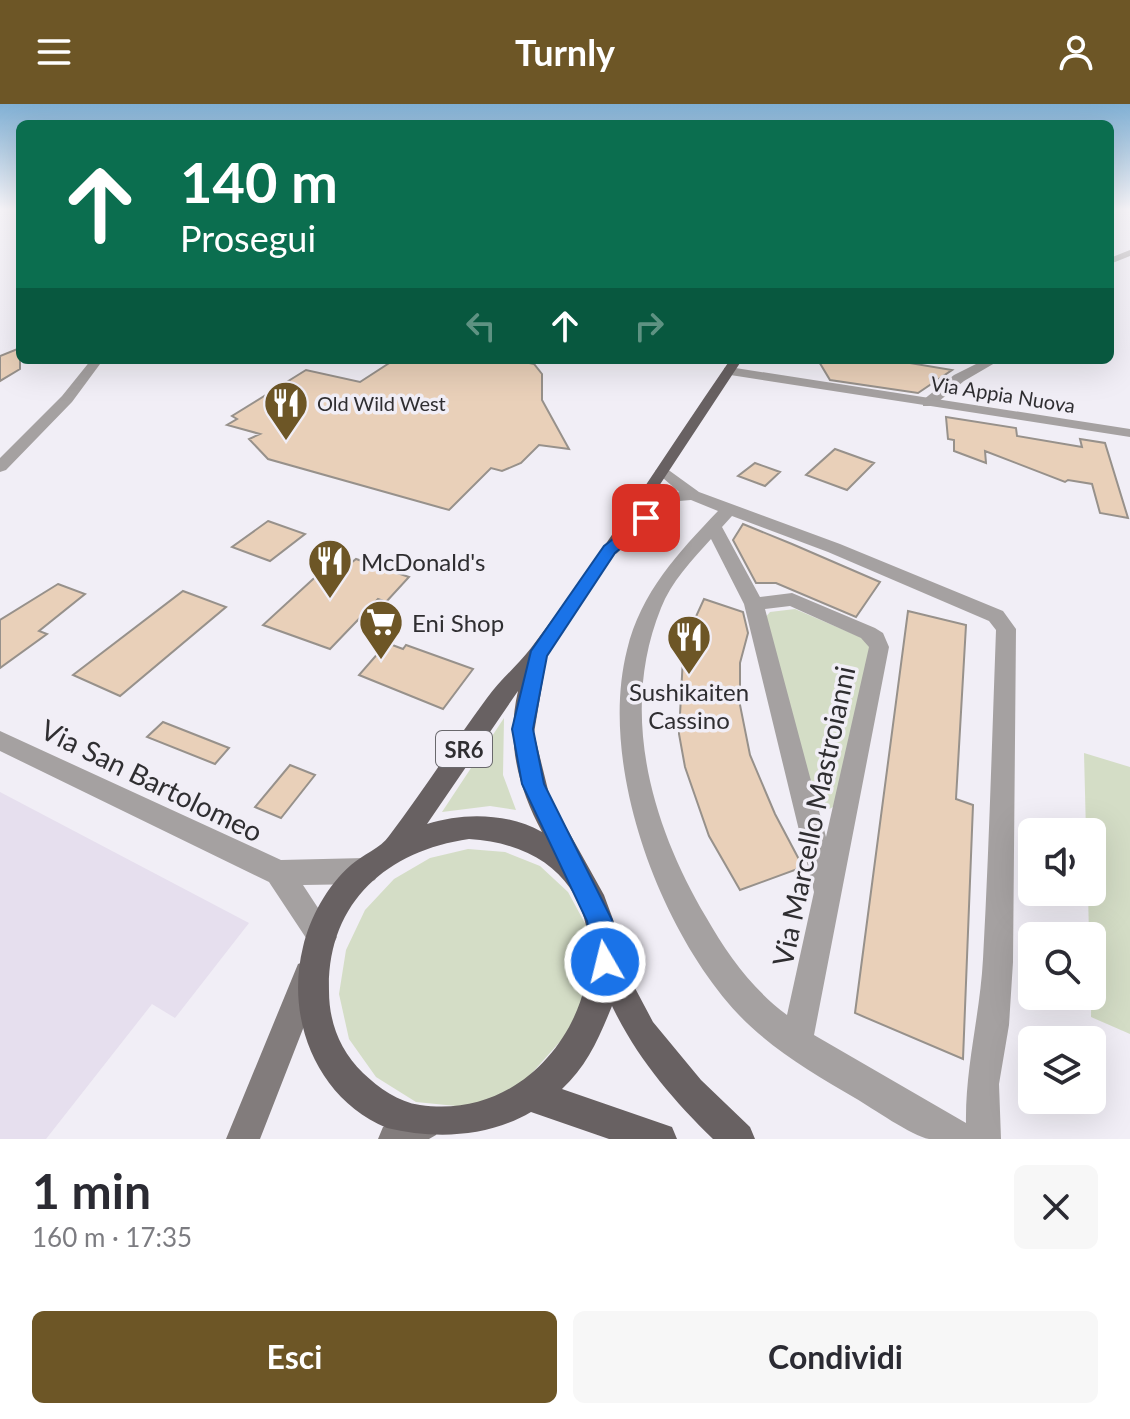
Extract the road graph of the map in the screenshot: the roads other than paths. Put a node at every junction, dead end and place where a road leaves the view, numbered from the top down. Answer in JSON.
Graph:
{"nodes":[{"id":1,"x":94,"y":364,"type":"edge"},
{"id":2,"x":986,"y":364,"type":"edge"},
{"id":3,"x":732,"y":366,"type":"edge"},
{"id":4,"x":928,"y":403,"type":"junction"},
{"id":5,"x":1130,"y":433,"type":"edge"},
{"id":6,"x":0,"y":467,"type":"edge"},
{"id":7,"x":663,"y":471,"type":"junction"},
{"id":8,"x":693,"y":495,"type":"junction"},
{"id":9,"x":721,"y":518,"type":"junction"},
{"id":10,"x":610,"y":550,"type":"junction"},
{"id":11,"x":754,"y":604,"type":"junction"},
{"id":12,"x":537,"y":655,"type":"junction"},
{"id":13,"x":0,"y":740,"type":"edge"},
{"id":14,"x":397,"y":847,"type":"junction"},
{"id":15,"x":365,"y":871,"type":"junction"},
{"id":16,"x":279,"y":873,"type":"junction"},
{"id":17,"x":583,"y":884,"type":"junction"},
{"id":18,"x":827,"y":893,"type":"junction"},
{"id":19,"x":318,"y":949,"type":"junction"},
{"id":20,"x":605,"y":962,"type":"junction"},
{"id":21,"x":797,"y":1041,"type":"junction"},
{"id":22,"x":532,"y":1096,"type":"junction"},
{"id":23,"x":409,"y":1131,"type":"edge"},
{"id":24,"x":735,"y":1137,"type":"edge"},
{"id":25,"x":243,"y":1139,"type":"edge"},
{"id":26,"x":660,"y":1139,"type":"edge"},
{"id":27,"x":961,"y":1139,"type":"edge"},
{"id":28,"x":984,"y":1139,"type":"edge"}],
"edges":[{"from":1,"to":6,"type":"street"},
{"from":2,"to":4,"type":"street"},
{"from":3,"to":4,"type":"street","name":"Via Appia Nuova"},
{"from":3,"to":7,"type":"main road","number":"SR6"},
{"from":4,"to":5,"type":"street","name":"Via Appia Nuova"},
{"from":7,"to":8,"type":"street"},
{"from":7,"to":10,"type":"main road","number":"SR6"},
{"from":8,"to":9,"type":"street"},
{"from":8,"to":10,"type":"street"},
{"from":9,"to":11,"type":"street"},
{"from":9,"to":21,"type":"street"},
{"from":9,"to":28,"type":"street"},
{"from":10,"to":12,"type":"main road","number":"SR6"},
{"from":11,"to":18,"type":"street"},
{"from":11,"to":18,"type":"street","name":"Via Marcello Mastroianni"},
{"from":12,"to":14,"type":"main road","number":"SR6"},
{"from":12,"to":17,"type":"main road","number":"SR6"},
{"from":13,"to":16,"type":"street","name":"Via San Bartolomeo"},
{"from":14,"to":15,"type":"main road","number":"SR6"},
{"from":14,"to":17,"type":"main road","number":"SR6"},
{"from":15,"to":16,"type":"street"},
{"from":15,"to":19,"type":"main road","number":"SR6"},
{"from":16,"to":19,"type":"street"},
{"from":17,"to":20,"type":"main road","number":"SR6"},
{"from":18,"to":21,"type":"street","name":"Via Marcello Mastroianni"},
{"from":19,"to":23,"type":"main road","number":"SR6"},
{"from":19,"to":25,"type":"main road"},
{"from":20,"to":22,"type":"main road","number":"SR6"},
{"from":20,"to":24,"type":"main road"},
{"from":21,"to":27,"type":"street"},
{"from":22,"to":23,"type":"main road","number":"SR6"},
{"from":22,"to":26,"type":"main road"}]}
